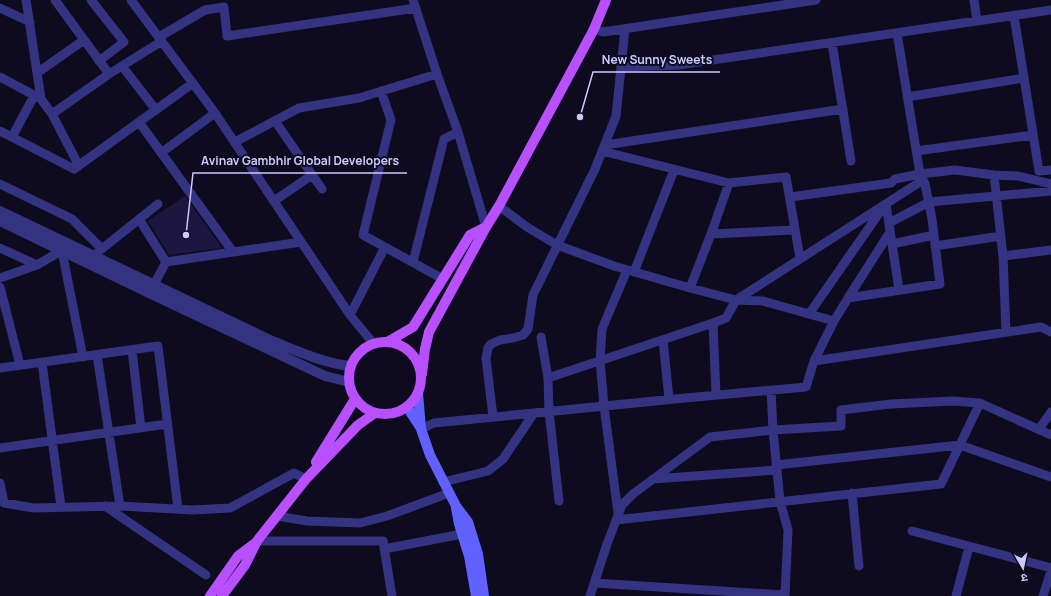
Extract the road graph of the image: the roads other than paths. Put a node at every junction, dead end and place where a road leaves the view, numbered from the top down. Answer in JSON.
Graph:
{"nodes":[{"id":1,"x":26,"y":0,"type":"edge"},
{"id":2,"x":55,"y":0,"type":"edge"},
{"id":3,"x":91,"y":0,"type":"edge"},
{"id":4,"x":131,"y":0,"type":"edge"},
{"id":5,"x":606,"y":0,"type":"edge"},
{"id":6,"x":816,"y":0,"type":"edge"},
{"id":7,"x":974,"y":0,"type":"edge"},
{"id":8,"x":414,"y":4,"type":"edge"},
{"id":9,"x":0,"y":8,"type":"edge"},
{"id":10,"x":1051,"y":10,"type":"edge"},
{"id":11,"x":1014,"y":16,"type":"junction"},
{"id":12,"x":978,"y":21,"type":"junction"},
{"id":13,"x":30,"y":22,"type":"junction"},
{"id":14,"x":594,"y":29,"type":"junction"},
{"id":15,"x":625,"y":29,"type":"junction"},
{"id":16,"x":897,"y":33,"type":"junction"},
{"id":17,"x":161,"y":39,"type":"junction"},
{"id":18,"x":84,"y":40,"type":"junction"},
{"id":19,"x":832,"y":43,"type":"junction"},
{"id":20,"x":99,"y":61,"type":"junction"},
{"id":21,"x":122,"y":66,"type":"junction"},
{"id":22,"x":621,"y":67,"type":"junction"},
{"id":23,"x":37,"y":73,"type":"junction"},
{"id":24,"x":108,"y":74,"type":"junction"},
{"id":25,"x":437,"y":74,"type":"junction"},
{"id":26,"x":1024,"y":78,"type":"junction"},
{"id":27,"x":1,"y":80,"type":"edge"},
{"id":28,"x":193,"y":83,"type":"junction"},
{"id":29,"x":381,"y":91,"type":"junction"},
{"id":30,"x":37,"y":97,"type":"junction"},
{"id":31,"x":907,"y":97,"type":"junction"},
{"id":32,"x":843,"y":109,"type":"junction"},
{"id":33,"x":156,"y":110,"type":"junction"},
{"id":34,"x":215,"y":113,"type":"junction"},
{"id":35,"x":52,"y":114,"type":"junction"},
{"id":36,"x":275,"y":121,"type":"junction"},
{"id":37,"x":139,"y":122,"type":"junction"},
{"id":38,"x":0,"y":131,"type":"edge"},
{"id":39,"x":458,"y":132,"type":"junction"},
{"id":40,"x":1034,"y":135,"type":"junction"},
{"id":41,"x":12,"y":137,"type":"junction"},
{"id":42,"x":235,"y":142,"type":"junction"},
{"id":43,"x":604,"y":148,"type":"junction"},
{"id":44,"x":916,"y":151,"type":"junction"},
{"id":45,"x":161,"y":153,"type":"junction"},
{"id":46,"x":851,"y":161,"type":"dead end"},
{"id":47,"x":79,"y":166,"type":"junction"},
{"id":48,"x":674,"y":170,"type":"junction"},
{"id":49,"x":1051,"y":170,"type":"edge"},
{"id":50,"x":312,"y":175,"type":"junction"},
{"id":51,"x":994,"y":175,"type":"junction"},
{"id":52,"x":922,"y":177,"type":"junction"},
{"id":53,"x":729,"y":183,"type":"junction"},
{"id":54,"x":0,"y":184,"type":"edge"},
{"id":55,"x":1051,"y":184,"type":"edge"},
{"id":56,"x":322,"y":189,"type":"dead end"},
{"id":57,"x":1051,"y":191,"type":"edge"},
{"id":58,"x":996,"y":196,"type":"junction"},
{"id":59,"x":790,"y":197,"type":"junction"},
{"id":60,"x":274,"y":202,"type":"junction"},
{"id":61,"x":929,"y":202,"type":"junction"},
{"id":62,"x":158,"y":204,"type":"dead end"},
{"id":63,"x":886,"y":204,"type":"junction"},
{"id":64,"x":499,"y":206,"type":"junction"},
{"id":65,"x":0,"y":211,"type":"edge"},
{"id":66,"x":139,"y":219,"type":"junction"},
{"id":67,"x":0,"y":221,"type":"edge"},
{"id":68,"x":486,"y":227,"type":"junction"},
{"id":69,"x":889,"y":228,"type":"junction"},
{"id":70,"x":796,"y":230,"type":"junction"},
{"id":71,"x":712,"y":234,"type":"junction"},
{"id":72,"x":934,"y":235,"type":"junction"},
{"id":73,"x":1000,"y":236,"type":"junction"},
{"id":74,"x":301,"y":242,"type":"junction"},
{"id":75,"x":892,"y":244,"type":"junction"},
{"id":76,"x":71,"y":245,"type":"junction"},
{"id":77,"x":557,"y":245,"type":"junction"},
{"id":78,"x":935,"y":246,"type":"junction"},
{"id":79,"x":385,"y":247,"type":"junction"},
{"id":80,"x":0,"y":248,"type":"edge"},
{"id":81,"x":1051,"y":250,"type":"edge"},
{"id":82,"x":62,"y":251,"type":"junction"},
{"id":83,"x":233,"y":252,"type":"junction"},
{"id":84,"x":94,"y":256,"type":"junction"},
{"id":85,"x":1003,"y":256,"type":"junction"},
{"id":86,"x":800,"y":258,"type":"junction"},
{"id":87,"x":166,"y":262,"type":"junction"},
{"id":88,"x":413,"y":262,"type":"junction"},
{"id":89,"x":37,"y":265,"type":"junction"},
{"id":90,"x":631,"y":271,"type":"junction"},
{"id":91,"x":0,"y":278,"type":"edge"},
{"id":92,"x":443,"y":279,"type":"junction"},
{"id":93,"x":0,"y":287,"type":"edge"},
{"id":94,"x":690,"y":288,"type":"junction"},
{"id":95,"x":152,"y":289,"type":"junction"},
{"id":96,"x":899,"y":290,"type":"junction"},
{"id":97,"x":848,"y":298,"type":"junction"},
{"id":98,"x":736,"y":300,"type":"junction"},
{"id":99,"x":809,"y":314,"type":"junction"},
{"id":100,"x":350,"y":315,"type":"junction"},
{"id":101,"x":834,"y":321,"type":"junction"},
{"id":102,"x":713,"y":323,"type":"junction"},
{"id":103,"x":1006,"y":332,"type":"junction"},
{"id":104,"x":1051,"y":332,"type":"edge"},
{"id":105,"x":541,"y":337,"type":"dead end"},
{"id":106,"x":663,"y":340,"type":"junction"},
{"id":107,"x":389,"y":341,"type":"junction"},
{"id":108,"x":373,"y":343,"type":"junction"},
{"id":109,"x":132,"y":350,"type":"junction"},
{"id":110,"x":97,"y":355,"type":"junction"},
{"id":111,"x":83,"y":357,"type":"junction"},
{"id":112,"x":600,"y":360,"type":"junction"},
{"id":113,"x":814,"y":361,"type":"junction"},
{"id":114,"x":42,"y":362,"type":"junction"},
{"id":115,"x":20,"y":366,"type":"junction"},
{"id":116,"x":350,"y":366,"type":"junction"},
{"id":117,"x":0,"y":368,"type":"edge"},
{"id":118,"x":422,"y":374,"type":"junction"},
{"id":119,"x":548,"y":378,"type":"junction"},
{"id":120,"x":349,"y":382,"type":"junction"},
{"id":121,"x":771,"y":390,"type":"junction"},
{"id":122,"x":418,"y":393,"type":"junction"},
{"id":123,"x":716,"y":395,"type":"junction"},
{"id":124,"x":355,"y":399,"type":"junction"},
{"id":125,"x":669,"y":399,"type":"junction"},
{"id":126,"x":980,"y":403,"type":"junction"},
{"id":127,"x":604,"y":406,"type":"junction"},
{"id":128,"x":407,"y":407,"type":"junction"},
{"id":129,"x":549,"y":411,"type":"junction"},
{"id":130,"x":1051,"y":412,"type":"edge"},
{"id":131,"x":375,"y":413,"type":"junction"},
{"id":132,"x":534,"y":413,"type":"junction"},
{"id":133,"x":493,"y":417,"type":"junction"},
{"id":134,"x":167,"y":424,"type":"junction"},
{"id":135,"x":142,"y":428,"type":"junction"},
{"id":136,"x":422,"y":429,"type":"junction"},
{"id":137,"x":1039,"y":429,"type":"junction"},
{"id":138,"x":773,"y":430,"type":"junction"},
{"id":139,"x":109,"y":432,"type":"junction"},
{"id":140,"x":1051,"y":435,"type":"edge"},
{"id":141,"x":52,"y":440,"type":"junction"},
{"id":142,"x":960,"y":445,"type":"junction"},
{"id":143,"x":0,"y":448,"type":"edge"},
{"id":144,"x":777,"y":467,"type":"junction"},
{"id":145,"x":1051,"y":477,"type":"edge"},
{"id":146,"x":306,"y":479,"type":"junction"},
{"id":147,"x":653,"y":479,"type":"junction"},
{"id":148,"x":443,"y":482,"type":"junction"},
{"id":149,"x":0,"y":483,"type":"edge"},
{"id":150,"x":449,"y":493,"type":"junction"},
{"id":151,"x":852,"y":493,"type":"junction"},
{"id":152,"x":559,"y":501,"type":"dead end"},
{"id":153,"x":780,"y":501,"type":"junction"},
{"id":154,"x":105,"y":506,"type":"junction"},
{"id":155,"x":120,"y":506,"type":"junction"},
{"id":156,"x":456,"y":506,"type":"junction"},
{"id":157,"x":61,"y":507,"type":"junction"},
{"id":158,"x":178,"y":509,"type":"junction"},
{"id":159,"x":277,"y":516,"type":"junction"},
{"id":160,"x":618,"y":517,"type":"junction"},
{"id":161,"x":912,"y":531,"type":"dead end"},
{"id":162,"x":462,"y":534,"type":"junction"},
{"id":163,"x":257,"y":542,"type":"junction"},
{"id":164,"x":970,"y":547,"type":"junction"},
{"id":165,"x":384,"y":549,"type":"junction"},
{"id":166,"x":859,"y":566,"type":"dead end"},
{"id":167,"x":1051,"y":569,"type":"edge"},
{"id":168,"x":206,"y":575,"type":"dead end"},
{"id":169,"x":595,"y":583,"type":"junction"},
{"id":170,"x":654,"y":591,"type":"edge"},
{"id":171,"x":210,"y":596,"type":"edge"},
{"id":172,"x":222,"y":596,"type":"edge"},
{"id":173,"x":392,"y":596,"type":"edge"},
{"id":174,"x":477,"y":596,"type":"edge"},
{"id":175,"x":590,"y":596,"type":"edge"},
{"id":176,"x":785,"y":596,"type":"edge"},
{"id":177,"x":956,"y":596,"type":"edge"},
{"id":178,"x":1043,"y":596,"type":"edge"}],
"edges":[{"from":1,"to":13,"type":"street"},
{"from":2,"to":18,"type":"street"},
{"from":3,"to":20,"type":"street"},
{"from":4,"to":17,"type":"street"},
{"from":5,"to":14,"type":"main road"},
{"from":6,"to":15,"type":"street"},
{"from":7,"to":12,"type":"street"},
{"from":8,"to":17,"type":"street"},
{"from":8,"to":25,"type":"street"},
{"from":9,"to":13,"type":"street"},
{"from":10,"to":11,"type":"street"},
{"from":11,"to":12,"type":"street"},
{"from":11,"to":26,"type":"street"},
{"from":12,"to":16,"type":"street"},
{"from":13,"to":23,"type":"street"},
{"from":14,"to":15,"type":"street"},
{"from":14,"to":64,"type":"main road"},
{"from":15,"to":22,"type":"street"},
{"from":16,"to":19,"type":"street"},
{"from":16,"to":31,"type":"street"},
{"from":17,"to":21,"type":"street"},
{"from":17,"to":28,"type":"street"},
{"from":18,"to":20,"type":"street"},
{"from":18,"to":23,"type":"street"},
{"from":19,"to":22,"type":"street"},
{"from":19,"to":32,"type":"street"},
{"from":20,"to":24,"type":"street"},
{"from":21,"to":24,"type":"street"},
{"from":21,"to":33,"type":"street"},
{"from":22,"to":43,"type":"street"},
{"from":23,"to":30,"type":"street"},
{"from":24,"to":35,"type":"street"},
{"from":25,"to":29,"type":"street"},
{"from":25,"to":39,"type":"street"},
{"from":26,"to":31,"type":"street"},
{"from":26,"to":40,"type":"street"},
{"from":27,"to":30,"type":"street"},
{"from":28,"to":33,"type":"street"},
{"from":28,"to":34,"type":"street"},
{"from":29,"to":36,"type":"street"},
{"from":29,"to":79,"type":"street"},
{"from":30,"to":35,"type":"street"},
{"from":30,"to":41,"type":"street"},
{"from":31,"to":44,"type":"street"},
{"from":32,"to":43,"type":"street"},
{"from":32,"to":46,"type":"street"},
{"from":33,"to":37,"type":"street"},
{"from":34,"to":42,"type":"street"},
{"from":34,"to":45,"type":"street"},
{"from":35,"to":47,"type":"street"},
{"from":36,"to":42,"type":"street"},
{"from":36,"to":50,"type":"street"},
{"from":37,"to":45,"type":"street"},
{"from":37,"to":47,"type":"street"},
{"from":38,"to":41,"type":"street"},
{"from":39,"to":68,"type":"street"},
{"from":39,"to":88,"type":"street"},
{"from":40,"to":44,"type":"street"},
{"from":40,"to":49,"type":"street"},
{"from":41,"to":47,"type":"street"},
{"from":42,"to":60,"type":"street"},
{"from":43,"to":48,"type":"street"},
{"from":43,"to":77,"type":"street"},
{"from":44,"to":52,"type":"street"},
{"from":45,"to":83,"type":"street"},
{"from":48,"to":53,"type":"street"},
{"from":48,"to":90,"type":"street"},
{"from":50,"to":56,"type":"street"},
{"from":50,"to":60,"type":"street"},
{"from":51,"to":52,"type":"street"},
{"from":51,"to":55,"type":"street"},
{"from":51,"to":58,"type":"street"},
{"from":52,"to":59,"type":"street"},
{"from":52,"to":61,"type":"street"},
{"from":52,"to":63,"type":"street"},
{"from":53,"to":59,"type":"street"},
{"from":53,"to":71,"type":"street"},
{"from":54,"to":84,"type":"street"},
{"from":57,"to":58,"type":"street"},
{"from":58,"to":61,"type":"street"},
{"from":58,"to":73,"type":"street"},
{"from":59,"to":70,"type":"street"},
{"from":60,"to":74,"type":"street"},
{"from":61,"to":69,"type":"street"},
{"from":61,"to":72,"type":"street"},
{"from":62,"to":66,"type":"street"},
{"from":63,"to":69,"type":"street"},
{"from":63,"to":86,"type":"street"},
{"from":63,"to":99,"type":"street"},
{"from":64,"to":68,"type":"main road"},
{"from":64,"to":77,"type":"street"},
{"from":65,"to":76,"type":"street"},
{"from":66,"to":84,"type":"street"},
{"from":66,"to":87,"type":"street"},
{"from":67,"to":82,"type":"street"},
{"from":68,"to":92,"type":"main road"},
{"from":68,"to":118,"type":"main road"},
{"from":69,"to":75,"type":"street"},
{"from":69,"to":97,"type":"street"},
{"from":70,"to":71,"type":"street"},
{"from":70,"to":86,"type":"street"},
{"from":71,"to":94,"type":"street"},
{"from":72,"to":75,"type":"street"},
{"from":72,"to":78,"type":"street"},
{"from":73,"to":78,"type":"street"},
{"from":73,"to":85,"type":"street"},
{"from":74,"to":83,"type":"street"},
{"from":74,"to":100,"type":"street"},
{"from":75,"to":96,"type":"street"},
{"from":76,"to":82,"type":"street"},
{"from":76,"to":84,"type":"street"},
{"from":77,"to":90,"type":"street"},
{"from":77,"to":133,"type":"street"},
{"from":78,"to":96,"type":"street"},
{"from":79,"to":88,"type":"street"},
{"from":79,"to":100,"type":"street"},
{"from":80,"to":89,"type":"street"},
{"from":81,"to":85,"type":"street"},
{"from":82,"to":84,"type":"street"},
{"from":82,"to":89,"type":"street"},
{"from":82,"to":111,"type":"street"},
{"from":83,"to":87,"type":"street"},
{"from":84,"to":95,"type":"street"},
{"from":85,"to":103,"type":"street"},
{"from":86,"to":98,"type":"street"},
{"from":87,"to":95,"type":"street"},
{"from":88,"to":92,"type":"street"},
{"from":89,"to":91,"type":"street"},
{"from":90,"to":94,"type":"street"},
{"from":90,"to":112,"type":"street"},
{"from":92,"to":107,"type":"main road"},
{"from":93,"to":115,"type":"street"},
{"from":94,"to":98,"type":"street"},
{"from":95,"to":116,"type":"street"},
{"from":95,"to":120,"type":"street"},
{"from":96,"to":97,"type":"street"},
{"from":97,"to":101,"type":"street"},
{"from":98,"to":99,"type":"street"},
{"from":98,"to":102,"type":"street"},
{"from":99,"to":101,"type":"street"},
{"from":100,"to":108,"type":"street"},
{"from":101,"to":113,"type":"street"},
{"from":102,"to":106,"type":"street"},
{"from":102,"to":123,"type":"street"},
{"from":103,"to":104,"type":"street"},
{"from":103,"to":113,"type":"street"},
{"from":105,"to":119,"type":"street"},
{"from":106,"to":112,"type":"street"},
{"from":106,"to":125,"type":"street"},
{"from":107,"to":108,"type":"main road"},
{"from":107,"to":118,"type":"main road"},
{"from":108,"to":116,"type":"main road"},
{"from":109,"to":110,"type":"street"},
{"from":109,"to":134,"type":"street"},
{"from":109,"to":135,"type":"street"},
{"from":110,"to":111,"type":"street"},
{"from":110,"to":139,"type":"street"},
{"from":111,"to":114,"type":"street"},
{"from":112,"to":119,"type":"street"},
{"from":112,"to":127,"type":"street"},
{"from":113,"to":121,"type":"street"},
{"from":114,"to":115,"type":"street"},
{"from":114,"to":141,"type":"street"},
{"from":115,"to":117,"type":"street"},
{"from":116,"to":120,"type":"main road"},
{"from":118,"to":122,"type":"main road"},
{"from":119,"to":129,"type":"street"},
{"from":120,"to":124,"type":"main road"},
{"from":121,"to":123,"type":"street"},
{"from":121,"to":138,"type":"street"},
{"from":122,"to":128,"type":"main road"},
{"from":122,"to":136,"type":"main road"},
{"from":123,"to":125,"type":"street"},
{"from":124,"to":131,"type":"main road"},
{"from":124,"to":146,"type":"main road"},
{"from":125,"to":127,"type":"street"},
{"from":126,"to":137,"type":"street"},
{"from":126,"to":138,"type":"street"},
{"from":126,"to":142,"type":"street"},
{"from":127,"to":129,"type":"street"},
{"from":127,"to":160,"type":"street"},
{"from":128,"to":131,"type":"main road"},
{"from":128,"to":136,"type":"main road"},
{"from":129,"to":132,"type":"street"},
{"from":129,"to":152,"type":"street"},
{"from":130,"to":137,"type":"street"},
{"from":131,"to":146,"type":"main road"},
{"from":132,"to":133,"type":"street"},
{"from":132,"to":148,"type":"street"},
{"from":133,"to":136,"type":"street"},
{"from":134,"to":135,"type":"street"},
{"from":134,"to":158,"type":"street"},
{"from":135,"to":139,"type":"street"},
{"from":136,"to":148,"type":"main road"},
{"from":137,"to":140,"type":"street"},
{"from":138,"to":144,"type":"street"},
{"from":138,"to":147,"type":"street"},
{"from":139,"to":141,"type":"street"},
{"from":139,"to":155,"type":"street"},
{"from":141,"to":143,"type":"street"},
{"from":141,"to":157,"type":"street"},
{"from":142,"to":144,"type":"street"},
{"from":142,"to":145,"type":"street"},
{"from":142,"to":151,"type":"street"},
{"from":144,"to":147,"type":"street"},
{"from":144,"to":153,"type":"street"},
{"from":146,"to":158,"type":"street"},
{"from":146,"to":159,"type":"main road"},
{"from":147,"to":160,"type":"street"},
{"from":148,"to":150,"type":"main road"},
{"from":149,"to":157,"type":"street"},
{"from":150,"to":156,"type":"main road"},
{"from":150,"to":159,"type":"street"},
{"from":151,"to":153,"type":"street"},
{"from":151,"to":166,"type":"street"},
{"from":153,"to":160,"type":"street"},
{"from":153,"to":176,"type":"street"},
{"from":154,"to":155,"type":"street"},
{"from":154,"to":157,"type":"street"},
{"from":154,"to":168,"type":"street"},
{"from":155,"to":158,"type":"street"},
{"from":156,"to":162,"type":"main road"},
{"from":156,"to":174,"type":"main road"},
{"from":159,"to":163,"type":"main road"},
{"from":160,"to":169,"type":"street"},
{"from":161,"to":164,"type":"street"},
{"from":162,"to":165,"type":"street"},
{"from":162,"to":174,"type":"main road"},
{"from":163,"to":165,"type":"street"},
{"from":163,"to":171,"type":"main road"},
{"from":163,"to":172,"type":"main road"},
{"from":164,"to":167,"type":"street"},
{"from":164,"to":177,"type":"street"},
{"from":165,"to":173,"type":"street"},
{"from":167,"to":178,"type":"street"},
{"from":169,"to":170,"type":"street"},
{"from":169,"to":175,"type":"street"},
{"from":170,"to":176,"type":"street"}]}
